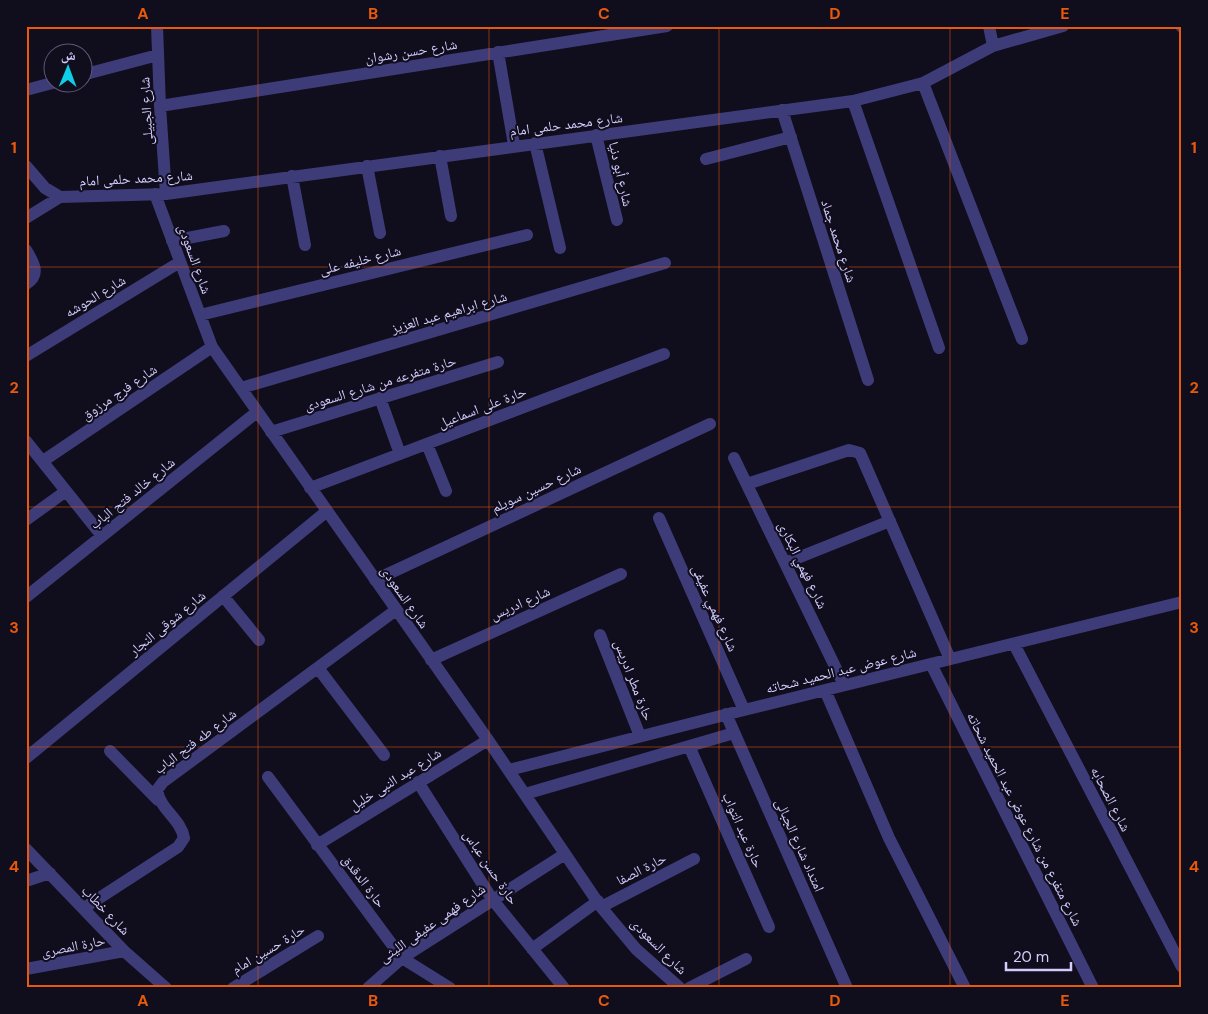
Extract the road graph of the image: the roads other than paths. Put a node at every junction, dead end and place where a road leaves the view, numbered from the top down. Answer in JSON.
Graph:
{"nodes":[{"id":1,"x":157,"y":26,"type":"edge"},
{"id":2,"x":667,"y":26,"type":"edge"},
{"id":3,"x":990,"y":26,"type":"edge"},
{"id":4,"x":1063,"y":26,"type":"edge"},
{"id":5,"x":993,"y":46,"type":"junction"},
{"id":6,"x":498,"y":52,"type":"junction"},
{"id":7,"x":158,"y":55,"type":"junction"},
{"id":8,"x":92,"y":72,"type":"edge"},
{"id":9,"x":923,"y":83,"type":"junction"},
{"id":10,"x":42,"y":86,"type":"edge"},
{"id":11,"x":26,"y":90,"type":"edge"},
{"id":12,"x":853,"y":101,"type":"junction"},
{"id":13,"x":160,"y":106,"type":"junction"},
{"id":14,"x":782,"y":110,"type":"junction"},
{"id":15,"x":596,"y":135,"type":"junction"},
{"id":16,"x":791,"y":138,"type":"junction"},
{"id":17,"x":535,"y":143,"type":"junction"},
{"id":18,"x":514,"y":146,"type":"junction"},
{"id":19,"x":440,"y":156,"type":"junction"},
{"id":20,"x":706,"y":159,"type":"dead end"},
{"id":21,"x":26,"y":166,"type":"edge"},
{"id":22,"x":367,"y":166,"type":"junction"},
{"id":23,"x":292,"y":176,"type":"junction"},
{"id":24,"x":161,"y":194,"type":"junction"},
{"id":25,"x":60,"y":197,"type":"junction"},
{"id":26,"x":451,"y":216,"type":"dead end"},
{"id":27,"x":26,"y":218,"type":"edge"},
{"id":28,"x":616,"y":220,"type":"dead end"},
{"id":29,"x":224,"y":231,"type":"dead end"},
{"id":30,"x":380,"y":234,"type":"dead end"},
{"id":31,"x":528,"y":235,"type":"dead end"},
{"id":32,"x":172,"y":241,"type":"junction"},
{"id":33,"x":305,"y":245,"type":"dead end"},
{"id":34,"x":560,"y":248,"type":"dead end"},
{"id":35,"x":26,"y":250,"type":"edge"},
{"id":36,"x":180,"y":262,"type":"junction"},
{"id":37,"x":665,"y":264,"type":"dead end"},
{"id":38,"x":26,"y":284,"type":"edge"},
{"id":39,"x":200,"y":315,"type":"junction"},
{"id":40,"x":1022,"y":339,"type":"dead end"},
{"id":41,"x":212,"y":347,"type":"junction"},
{"id":42,"x":939,"y":348,"type":"dead end"},
{"id":43,"x":664,"y":354,"type":"dead end"},
{"id":44,"x":26,"y":356,"type":"edge"},
{"id":45,"x":498,"y":362,"type":"dead end"},
{"id":46,"x":868,"y":380,"type":"dead end"},
{"id":47,"x":241,"y":388,"type":"junction"},
{"id":48,"x":380,"y":398,"type":"junction"},
{"id":49,"x":257,"y":412,"type":"junction"},
{"id":50,"x":710,"y":424,"type":"dead end"},
{"id":51,"x":271,"y":432,"type":"junction"},
{"id":52,"x":26,"y":441,"type":"edge"},
{"id":53,"x":427,"y":444,"type":"junction"},
{"id":54,"x":400,"y":454,"type":"junction"},
{"id":55,"x":734,"y":458,"type":"dead end"},
{"id":56,"x":43,"y":461,"type":"junction"},
{"id":57,"x":747,"y":484,"type":"junction"},
{"id":58,"x":310,"y":488,"type":"junction"},
{"id":59,"x":66,"y":491,"type":"junction"},
{"id":60,"x":446,"y":491,"type":"dead end"},
{"id":61,"x":327,"y":511,"type":"junction"},
{"id":62,"x":659,"y":518,"type":"dead end"},
{"id":63,"x":26,"y":520,"type":"edge"},
{"id":64,"x":890,"y":521,"type":"junction"},
{"id":65,"x":102,"y":536,"type":"junction"},
{"id":66,"x":785,"y":563,"type":"junction"},
{"id":67,"x":621,"y":574,"type":"dead end"},
{"id":68,"x":375,"y":580,"type":"junction"},
{"id":69,"x":223,"y":596,"type":"junction"},
{"id":70,"x":26,"y":597,"type":"edge"},
{"id":71,"x":1182,"y":602,"type":"edge"},
{"id":72,"x":396,"y":610,"type":"junction"},
{"id":73,"x":600,"y":635,"type":"dead end"},
{"id":74,"x":259,"y":640,"type":"dead end"},
{"id":75,"x":1014,"y":644,"type":"junction"},
{"id":76,"x":950,"y":659,"type":"junction"},
{"id":77,"x":431,"y":660,"type":"junction"},
{"id":78,"x":931,"y":664,"type":"junction"},
{"id":79,"x":318,"y":668,"type":"junction"},
{"id":80,"x":844,"y":685,"type":"junction"},
{"id":81,"x":825,"y":690,"type":"junction"},
{"id":82,"x":744,"y":710,"type":"junction"},
{"id":83,"x":726,"y":714,"type":"junction"},
{"id":84,"x":734,"y":733,"type":"junction"},
{"id":85,"x":640,"y":736,"type":"junction"},
{"id":86,"x":488,"y":740,"type":"junction"},
{"id":87,"x":626,"y":740,"type":"junction"},
{"id":88,"x":689,"y":746,"type":"junction"},
{"id":89,"x":110,"y":751,"type":"dead end"},
{"id":90,"x":384,"y":755,"type":"dead end"},
{"id":91,"x":26,"y":758,"type":"edge"},
{"id":92,"x":634,"y":762,"type":"junction"},
{"id":93,"x":509,"y":770,"type":"junction"},
{"id":94,"x":268,"y":777,"type":"dead end"},
{"id":95,"x":418,"y":782,"type":"junction"},
{"id":96,"x":526,"y":794,"type":"junction"},
{"id":97,"x":158,"y":800,"type":"junction"},
{"id":98,"x":317,"y":845,"type":"junction"},
{"id":99,"x":26,"y":849,"type":"edge"},
{"id":100,"x":565,"y":854,"type":"junction"},
{"id":101,"x":694,"y":859,"type":"dead end"},
{"id":102,"x":50,"y":874,"type":"junction"},
{"id":103,"x":26,"y":881,"type":"edge"},
{"id":104,"x":492,"y":899,"type":"junction"},
{"id":105,"x":600,"y":904,"type":"junction"},
{"id":106,"x":84,"y":908,"type":"junction"},
{"id":107,"x":770,"y":927,"type":"dead end"},
{"id":108,"x":318,"y":936,"type":"dead end"},
{"id":109,"x":532,"y":949,"type":"junction"},
{"id":110,"x":124,"y":951,"type":"junction"},
{"id":111,"x":402,"y":958,"type":"junction"},
{"id":112,"x":746,"y":959,"type":"dead end"},
{"id":113,"x":1182,"y":967,"type":"edge"},
{"id":114,"x":26,"y":970,"type":"edge"},
{"id":115,"x":675,"y":986,"type":"edge"},
{"id":116,"x":166,"y":988,"type":"edge"},
{"id":117,"x":232,"y":988,"type":"edge"},
{"id":118,"x":368,"y":988,"type":"edge"},
{"id":119,"x":450,"y":988,"type":"edge"},
{"id":120,"x":564,"y":988,"type":"edge"},
{"id":121,"x":689,"y":988,"type":"edge"},
{"id":122,"x":847,"y":988,"type":"edge"},
{"id":123,"x":965,"y":988,"type":"edge"},
{"id":124,"x":1093,"y":988,"type":"edge"}],
"edges":[{"from":1,"to":7,"type":"street","name":"شارع الجبيلى"},
{"from":2,"to":6,"type":"street","name":"شارع حسن رشوان"},
{"from":3,"to":5,"type":"street"},
{"from":4,"to":5,"type":"street","name":"شارع محمد حلمى امام"},
{"from":5,"to":9,"type":"street","name":"شارع محمد حلمى امام"},
{"from":6,"to":13,"type":"street","name":"شارع حسن رشوان"},
{"from":6,"to":18,"type":"street"},
{"from":7,"to":8,"type":"street"},
{"from":7,"to":13,"type":"street","name":"شارع الجبيلى"},
{"from":9,"to":12,"type":"street","name":"شارع محمد حلمى امام"},
{"from":9,"to":40,"type":"street"},
{"from":10,"to":11,"type":"street"},
{"from":12,"to":14,"type":"street","name":"شارع محمد حلمى امام"},
{"from":12,"to":42,"type":"street"},
{"from":13,"to":24,"type":"street","name":"شارع الجبيلى"},
{"from":14,"to":15,"type":"street","name":"شارع محمد حلمى امام"},
{"from":14,"to":16,"type":"street","name":"شارع محمد جماد"},
{"from":15,"to":17,"type":"street","name":"شارع محمد حلمى امام"},
{"from":15,"to":28,"type":"street","name":"شارع أبو دنيا"},
{"from":16,"to":20,"type":"street"},
{"from":16,"to":46,"type":"street","name":"شارع محمد جماد"},
{"from":17,"to":18,"type":"street","name":"شارع محمد حلمى امام"},
{"from":17,"to":34,"type":"street"},
{"from":18,"to":19,"type":"street","name":"شارع محمد حلمى امام"},
{"from":19,"to":22,"type":"street","name":"شارع محمد حلمى امام"},
{"from":19,"to":26,"type":"street"},
{"from":21,"to":25,"type":"street"},
{"from":22,"to":23,"type":"street","name":"شارع محمد حلمى امام"},
{"from":22,"to":30,"type":"street"},
{"from":23,"to":24,"type":"street","name":"شارع محمد حلمى امام"},
{"from":23,"to":33,"type":"street"},
{"from":24,"to":25,"type":"street","name":"شارع محمد حلمى امام"},
{"from":24,"to":32,"type":"street","name":"شارع السعودى"},
{"from":25,"to":27,"type":"street"},
{"from":29,"to":32,"type":"street"},
{"from":31,"to":39,"type":"street","name":"شارع خليفه على"},
{"from":32,"to":36,"type":"street","name":"شارع السعودى"},
{"from":35,"to":38,"type":"street"},
{"from":36,"to":39,"type":"street","name":"شارع السعودى"},
{"from":36,"to":44,"type":"street","name":"شارع الحوشه"},
{"from":37,"to":47,"type":"street","name":"شارع ابراهيم عبد العزيز"},
{"from":39,"to":41,"type":"street","name":"شارع السعودى"},
{"from":41,"to":47,"type":"street","name":"شارع السعودى"},
{"from":41,"to":56,"type":"street","name":"شارع فرج مرزوق"},
{"from":43,"to":53,"type":"street","name":"حارة على اسماعيل"},
{"from":45,"to":48,"type":"street","name":"حارة متفرعه من شارع السعودى"},
{"from":47,"to":49,"type":"street","name":"شارع السعودى"},
{"from":48,"to":51,"type":"street","name":"حارة متفرعه من شارع السعودى"},
{"from":48,"to":54,"type":"street"},
{"from":49,"to":51,"type":"street","name":"شارع السعودى"},
{"from":49,"to":65,"type":"street","name":"شارع خالد فتح الباب"},
{"from":50,"to":68,"type":"street","name":"شارع حسين سويلم"},
{"from":51,"to":58,"type":"street","name":"شارع السعودى"},
{"from":52,"to":56,"type":"street"},
{"from":53,"to":54,"type":"street","name":"حارة على اسماعيل"},
{"from":53,"to":60,"type":"street"},
{"from":54,"to":58,"type":"street","name":"حارة على اسماعيل"},
{"from":55,"to":57,"type":"street","name":"شارع فهمي البكارى"},
{"from":56,"to":59,"type":"street"},
{"from":57,"to":64,"type":"street"},
{"from":57,"to":66,"type":"street","name":"شارع فهمي البكارى"},
{"from":58,"to":61,"type":"street","name":"شارع السعودى"},
{"from":59,"to":63,"type":"street"},
{"from":59,"to":65,"type":"street"},
{"from":61,"to":68,"type":"street","name":"شارع السعودى"},
{"from":61,"to":69,"type":"street","name":"شارع شوقى النجار"},
{"from":62,"to":82,"type":"street","name":"شارع فهمي عفيفى"},
{"from":64,"to":66,"type":"street"},
{"from":64,"to":76,"type":"street"},
{"from":65,"to":70,"type":"street","name":"شارع خالد فتح الباب"},
{"from":66,"to":80,"type":"street","name":"شارع فهمي البكارى"},
{"from":67,"to":77,"type":"street","name":"شارع ادريس"},
{"from":68,"to":72,"type":"street","name":"شارع السعودى"},
{"from":69,"to":74,"type":"street"},
{"from":69,"to":91,"type":"street","name":"شارع شوقى النجار"},
{"from":71,"to":75,"type":"street","name":"شارع عوض عبد الحميد شحاته"},
{"from":72,"to":77,"type":"street","name":"شارع السعودى"},
{"from":72,"to":79,"type":"street","name":"شارع طه فتح الباب"},
{"from":73,"to":85,"type":"street","name":"حارة مطر ادريس"},
{"from":75,"to":76,"type":"street","name":"شارع عوض عبد الحميد شحاته"},
{"from":75,"to":113,"type":"street","name":"شارع الصحابه"},
{"from":76,"to":78,"type":"street","name":"شارع عوض عبد الحميد شحاته"},
{"from":77,"to":86,"type":"street","name":"شارع السعودى"},
{"from":78,"to":80,"type":"street","name":"شارع عوض عبد الحميد شحاته"},
{"from":78,"to":124,"type":"street","name":"شارع متفرع من شارع عوض عبد الحميد شحاته"},
{"from":79,"to":90,"type":"street"},
{"from":79,"to":97,"type":"street","name":"شارع طه فتح الباب"},
{"from":80,"to":81,"type":"street","name":"شارع عوض عبد الحميد شحاته"},
{"from":81,"to":82,"type":"street","name":"شارع عوض عبد الحميد شحاته"},
{"from":81,"to":123,"type":"street"},
{"from":82,"to":83,"type":"street","name":"شارع عوض عبد الحميد شحاته"},
{"from":83,"to":84,"type":"street","name":"امتداد شارع الجبالى"},
{"from":83,"to":85,"type":"street","name":"شارع عوض عبد الحميد شحاته"},
{"from":84,"to":88,"type":"street"},
{"from":84,"to":122,"type":"street","name":"امتداد شارع الجبالى"},
{"from":85,"to":87,"type":"street","name":"شارع عوض عبد الحميد شحاته"},
{"from":86,"to":93,"type":"street","name":"شارع السعودى"},
{"from":86,"to":95,"type":"street","name":"شارع عبد النبى خليل"},
{"from":87,"to":92,"type":"street"},
{"from":87,"to":93,"type":"street","name":"شارع عوض عبد الحميد شحاته"},
{"from":88,"to":92,"type":"street"},
{"from":88,"to":107,"type":"street","name":"حارة عبد التواب"},
{"from":89,"to":97,"type":"street"},
{"from":92,"to":96,"type":"street"},
{"from":93,"to":96,"type":"street","name":"شارع السعودى"},
{"from":94,"to":98,"type":"street","name":"حارة الدقدق"},
{"from":95,"to":98,"type":"street","name":"شارع عبد النبى خليل"},
{"from":95,"to":104,"type":"street","name":"حارة حسن عباس"},
{"from":96,"to":100,"type":"street","name":"شارع السعودى"},
{"from":97,"to":106,"type":"street"},
{"from":98,"to":111,"type":"street","name":"حارة الدقدق"},
{"from":99,"to":102,"type":"street","name":"شارع خطاب"},
{"from":100,"to":104,"type":"street","name":"شارع فهمى عفيفى الليثى"},
{"from":100,"to":105,"type":"street","name":"شارع السعودى"},
{"from":101,"to":105,"type":"street","name":"حارة الصفا"},
{"from":102,"to":103,"type":"street"},
{"from":102,"to":106,"type":"street","name":"شارع خطاب"},
{"from":104,"to":109,"type":"street","name":"حارة حسن عباس"},
{"from":104,"to":111,"type":"street","name":"شارع فهمى عفيفى الليثى"},
{"from":105,"to":109,"type":"street","name":"حارة الصفا"},
{"from":105,"to":115,"type":"street","name":"شارع السعودى"},
{"from":106,"to":110,"type":"street","name":"شارع خطاب"},
{"from":108,"to":117,"type":"street","name":"حارة حسين امام"},
{"from":109,"to":120,"type":"street","name":"حارة حسن عباس"},
{"from":110,"to":114,"type":"street","name":"حارة المصرى"},
{"from":110,"to":116,"type":"street","name":"شارع خطاب"},
{"from":111,"to":118,"type":"street","name":"شارع فهمى عفيفى الليثى"},
{"from":111,"to":119,"type":"street","name":"حارة الدقدق"},
{"from":112,"to":121,"type":"street"}]}
